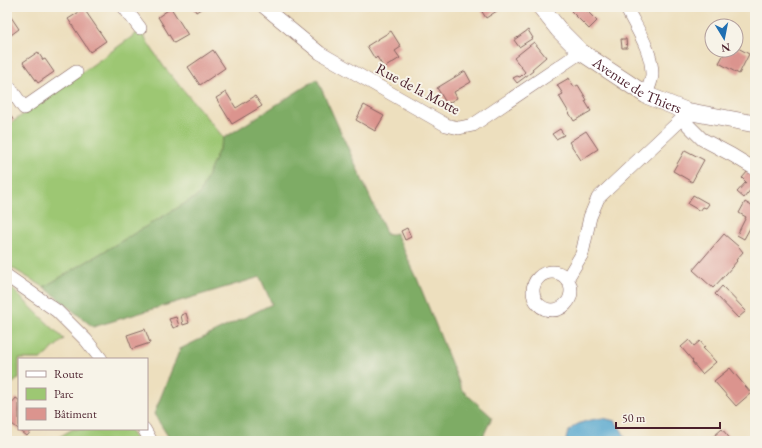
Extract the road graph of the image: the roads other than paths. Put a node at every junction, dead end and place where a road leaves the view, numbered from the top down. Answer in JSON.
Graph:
{"nodes":[{"id":1,"x":124,"y":7,"type":"edge"},
{"id":2,"x":264,"y":7,"type":"edge"},
{"id":3,"x":541,"y":7,"type":"edge"},
{"id":4,"x":626,"y":7,"type":"edge"},
{"id":5,"x":140,"y":28,"type":"dead end"},
{"id":6,"x":581,"y":52,"type":"junction"},
{"id":7,"x":76,"y":72,"type":"dead end"},
{"id":8,"x":7,"y":84,"type":"edge"},
{"id":9,"x":646,"y":95,"type":"junction"},
{"id":10,"x":685,"y":113,"type":"junction"},
{"id":11,"x":755,"y":124,"type":"edge"},
{"id":12,"x":755,"y":169,"type":"edge"},
{"id":13,"x":7,"y":276,"type":"edge"},
{"id":14,"x":567,"y":279,"type":"dead end"},
{"id":15,"x":101,"y":358,"type":"edge"},
{"id":16,"x":145,"y":430,"type":"edge"},
{"id":17,"x":151,"y":441,"type":"edge"}],
"edges":[{"from":1,"to":5,"type":"street"},
{"from":2,"to":6,"type":"street","name":"Rue de la Motte"},
{"from":3,"to":6,"type":"main road","name":"Avenue de Thiers"},
{"from":4,"to":9,"type":"street"},
{"from":6,"to":9,"type":"main road","name":"Avenue de Thiers"},
{"from":7,"to":8,"type":"street"},
{"from":9,"to":10,"type":"main road","name":"Avenue de Thiers"},
{"from":10,"to":11,"type":"main road","name":"Avenue de Thiers"},
{"from":10,"to":12,"type":"street"},
{"from":10,"to":14,"type":"street"},
{"from":13,"to":15,"type":"street"},
{"from":16,"to":17,"type":"street"}]}
